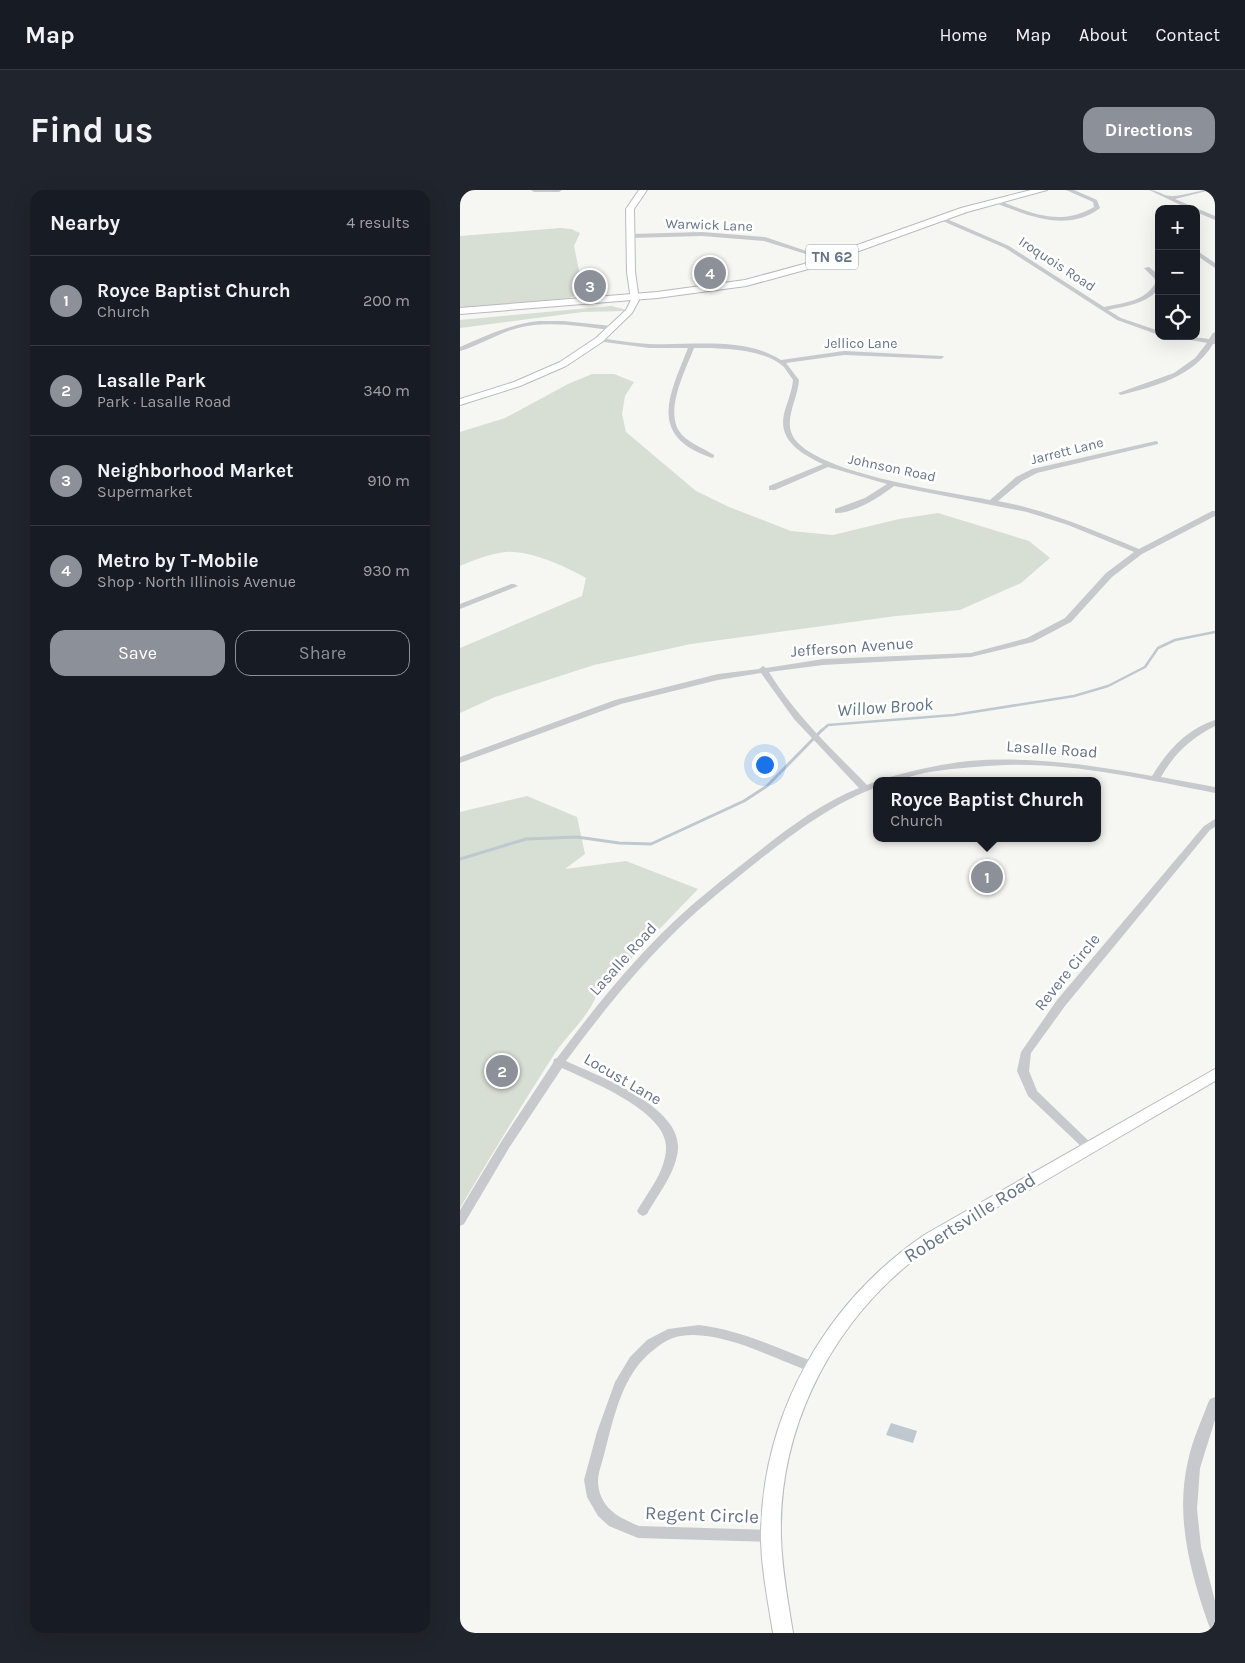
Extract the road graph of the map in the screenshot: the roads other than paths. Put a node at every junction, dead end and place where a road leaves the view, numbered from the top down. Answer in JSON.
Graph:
{"nodes":[{"id":1,"x":534,"y":190,"type":"edge"},
{"id":2,"x":558,"y":190,"type":"edge"},
{"id":3,"x":642,"y":190,"type":"edge"},
{"id":4,"x":1027,"y":190,"type":"edge"},
{"id":5,"x":1042,"y":190,"type":"edge"},
{"id":6,"x":1069,"y":190,"type":"edge"},
{"id":7,"x":1152,"y":190,"type":"edge"},
{"id":8,"x":1208,"y":190,"type":"edge"},
{"id":9,"x":1171,"y":198,"type":"junction"},
{"id":10,"x":998,"y":200,"type":"junction"},
{"id":11,"x":1186,"y":205,"type":"edge"},
{"id":12,"x":1200,"y":211,"type":"edge"},
{"id":13,"x":940,"y":218,"type":"junction"},
{"id":14,"x":1215,"y":218,"type":"edge"},
{"id":15,"x":630,"y":236,"type":"junction"},
{"id":16,"x":1200,"y":255,"type":"edge"},
{"id":17,"x":827,"y":259,"type":"junction"},
{"id":18,"x":1215,"y":266,"type":"edge"},
{"id":19,"x":1147,"y":268,"type":"dead end"},
{"id":20,"x":1155,"y":275,"type":"edge"},
{"id":21,"x":1155,"y":291,"type":"edge"},
{"id":22,"x":635,"y":298,"type":"junction"},
{"id":23,"x":1102,"y":309,"type":"junction"},
{"id":24,"x":460,"y":311,"type":"edge"},
{"id":25,"x":460,"y":317,"type":"edge"},
{"id":26,"x":612,"y":328,"type":"junction"},
{"id":27,"x":1155,"y":332,"type":"edge"},
{"id":28,"x":1215,"y":334,"type":"edge"},
{"id":29,"x":599,"y":340,"type":"junction"},
{"id":30,"x":1199,"y":340,"type":"edge"},
{"id":31,"x":1213,"y":342,"type":"edge"},
{"id":32,"x":692,"y":346,"type":"junction"},
{"id":33,"x":460,"y":349,"type":"edge"},
{"id":34,"x":941,"y":357,"type":"dead end"},
{"id":35,"x":781,"y":362,"type":"junction"},
{"id":36,"x":1121,"y":393,"type":"dead end"},
{"id":37,"x":460,"y":402,"type":"edge"},
{"id":38,"x":1156,"y":443,"type":"dead end"},
{"id":39,"x":712,"y":456,"type":"dead end"},
{"id":40,"x":826,"y":465,"type":"junction"},
{"id":41,"x":893,"y":482,"type":"junction"},
{"id":42,"x":772,"y":488,"type":"dead end"},
{"id":43,"x":993,"y":501,"type":"junction"},
{"id":44,"x":838,"y":511,"type":"dead end"},
{"id":45,"x":1215,"y":513,"type":"edge"},
{"id":46,"x":1138,"y":552,"type":"junction"},
{"id":47,"x":514,"y":586,"type":"dead end"},
{"id":48,"x":460,"y":607,"type":"edge"},
{"id":49,"x":763,"y":669,"type":"junction"},
{"id":50,"x":1215,"y":723,"type":"edge"},
{"id":51,"x":460,"y":760,"type":"edge"},
{"id":52,"x":900,"y":777,"type":"edge"},
{"id":53,"x":1155,"y":779,"type":"junction"},
{"id":54,"x":873,"y":785,"type":"edge"},
{"id":55,"x":865,"y":788,"type":"junction"},
{"id":56,"x":1215,"y":790,"type":"edge"},
{"id":57,"x":1215,"y":822,"type":"edge"},
{"id":58,"x":558,"y":1062,"type":"junction"},
{"id":59,"x":1215,"y":1074,"type":"edge"},
{"id":60,"x":1089,"y":1147,"type":"junction"},
{"id":61,"x":643,"y":1211,"type":"dead end"},
{"id":62,"x":460,"y":1221,"type":"edge"},
{"id":63,"x":812,"y":1367,"type":"junction"},
{"id":64,"x":1215,"y":1403,"type":"edge"},
{"id":65,"x":771,"y":1536,"type":"junction"},
{"id":66,"x":1215,"y":1623,"type":"edge"},
{"id":67,"x":783,"y":1633,"type":"edge"}],
"edges":[{"from":1,"to":2,"type":"street"},
{"from":3,"to":15,"type":"street"},
{"from":4,"to":10,"type":"highway","number":"TN 62"},
{"from":5,"to":10,"type":"highway","number":"TN 62"},
{"from":6,"to":10,"type":"street"},
{"from":7,"to":9,"type":"street"},
{"from":8,"to":9,"type":"street"},
{"from":9,"to":11,"type":"street"},
{"from":10,"to":13,"type":"highway","number":"TN 62"},
{"from":12,"to":14,"type":"street"},
{"from":13,"to":17,"type":"highway","number":"TN 62"},
{"from":13,"to":23,"type":"street","name":"Iroquois Road"},
{"from":15,"to":17,"type":"street","name":"Warwick Lane"},
{"from":15,"to":22,"type":"street"},
{"from":16,"to":18,"type":"street"},
{"from":17,"to":22,"type":"highway","number":"TN 62"},
{"from":19,"to":20,"type":"street"},
{"from":21,"to":23,"type":"street"},
{"from":22,"to":24,"type":"highway"},
{"from":22,"to":25,"type":"highway"},
{"from":22,"to":26,"type":"street"},
{"from":23,"to":27,"type":"street","name":"Iroquois Road"},
{"from":26,"to":29,"type":"street"},
{"from":26,"to":33,"type":"street"},
{"from":28,"to":31,"type":"street"},
{"from":29,"to":32,"type":"street"},
{"from":29,"to":37,"type":"street"},
{"from":30,"to":31,"type":"street"},
{"from":31,"to":36,"type":"street"},
{"from":32,"to":35,"type":"street"},
{"from":32,"to":39,"type":"street"},
{"from":34,"to":35,"type":"street","name":"Jellico Lane"},
{"from":35,"to":40,"type":"street","name":"Johnson Road"},
{"from":38,"to":43,"type":"street","name":"Jarrett Lane"},
{"from":40,"to":41,"type":"street","name":"Johnson Road"},
{"from":40,"to":42,"type":"street"},
{"from":41,"to":43,"type":"street","name":"Johnson Road"},
{"from":41,"to":44,"type":"street"},
{"from":43,"to":46,"type":"street","name":"Johnson Road"},
{"from":45,"to":46,"type":"street","name":"Jefferson Avenue"},
{"from":46,"to":49,"type":"street","name":"Jefferson Avenue"},
{"from":47,"to":48,"type":"street"},
{"from":49,"to":51,"type":"street","name":"Jefferson Avenue"},
{"from":49,"to":55,"type":"street"},
{"from":50,"to":53,"type":"street"},
{"from":52,"to":53,"type":"street","name":"Lasalle Road"},
{"from":53,"to":56,"type":"street","name":"Lasalle Road"},
{"from":54,"to":55,"type":"street","name":"Lasalle Road"},
{"from":55,"to":58,"type":"street","name":"Lasalle Road"},
{"from":57,"to":60,"type":"street","name":"Revere Circle"},
{"from":58,"to":61,"type":"street","name":"Locust Lane"},
{"from":58,"to":62,"type":"street","name":"Lasalle Road"},
{"from":59,"to":60,"type":"street","name":"Robertsville Road"},
{"from":60,"to":63,"type":"street","name":"Robertsville Road"},
{"from":63,"to":65,"type":"street","name":"Robertsville Road"},
{"from":63,"to":65,"type":"street","name":"Regent Circle"},
{"from":64,"to":66,"type":"street"},
{"from":65,"to":67,"type":"street","name":"Robertsville Road"}]}
